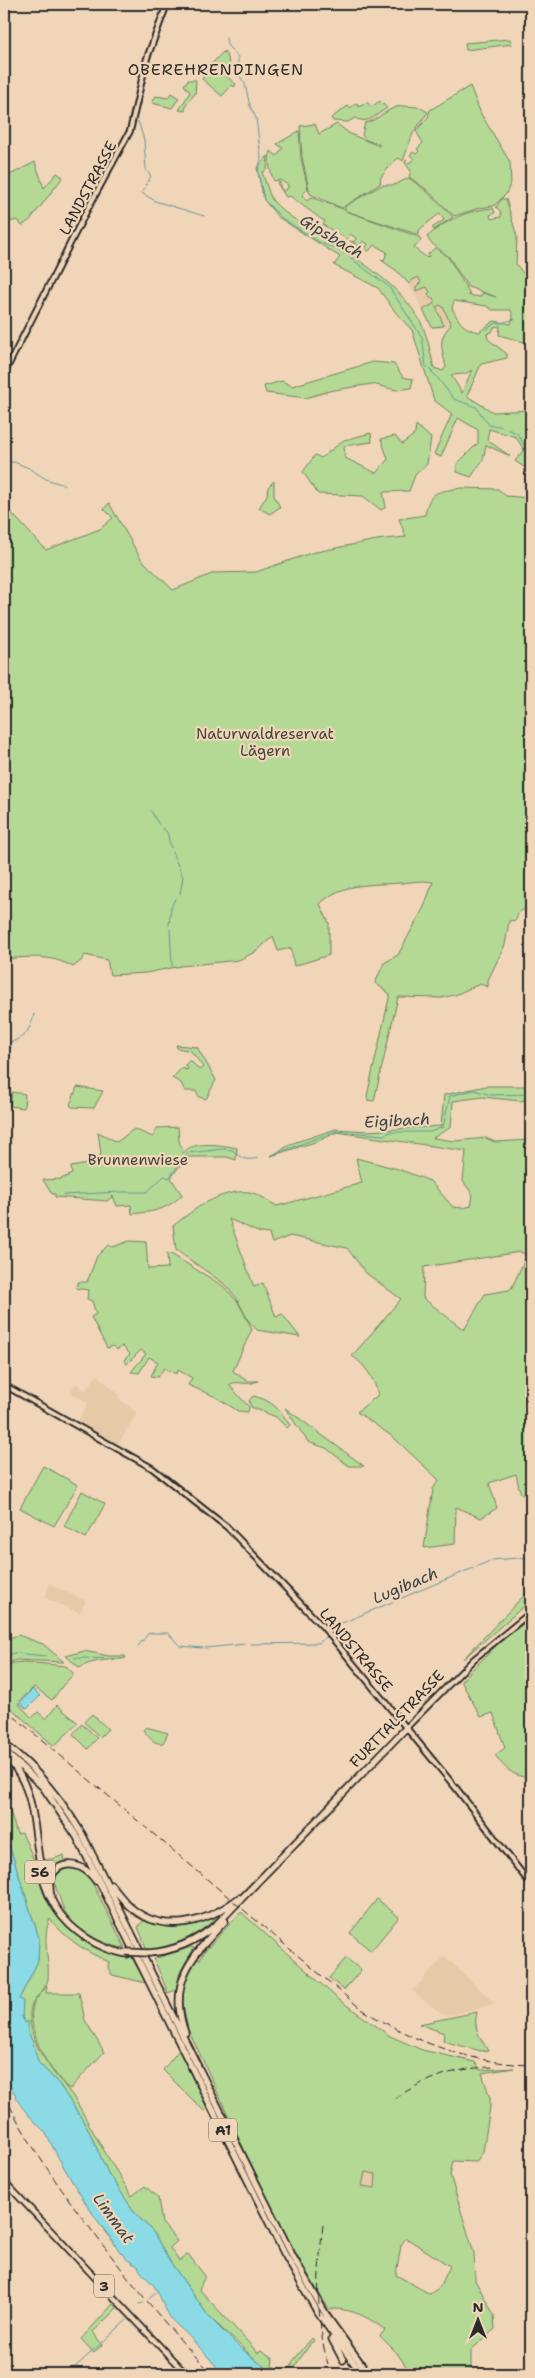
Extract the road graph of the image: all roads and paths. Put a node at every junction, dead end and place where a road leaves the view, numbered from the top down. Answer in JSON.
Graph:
{"nodes":[{"id":1,"x":167,"y":4,"type":"edge"},
{"id":2,"x":4,"y":374,"type":"edge"},
{"id":3,"x":4,"y":1385,"type":"edge"},
{"id":4,"x":531,"y":1612,"type":"edge"},
{"id":5,"x":407,"y":1728,"type":"junction"},
{"id":6,"x":4,"y":1744,"type":"edge"},
{"id":7,"x":4,"y":1751,"type":"edge"},
{"id":8,"x":4,"y":1755,"type":"edge"},
{"id":9,"x":288,"y":1851,"type":"junction"},
{"id":10,"x":104,"y":1876,"type":"junction"},
{"id":11,"x":262,"y":1877,"type":"junction"},
{"id":12,"x":531,"y":1885,"type":"edge"},
{"id":13,"x":106,"y":1893,"type":"junction"},
{"id":14,"x":242,"y":1903,"type":"junction"},
{"id":15,"x":127,"y":1953,"type":"junction"},
{"id":16,"x":149,"y":1954,"type":"junction"},
{"id":17,"x":191,"y":2052,"type":"junction"},
{"id":18,"x":4,"y":2182,"type":"edge"},
{"id":19,"x":328,"y":2318,"type":"junction"},
{"id":20,"x":329,"y":2330,"type":"junction"},
{"id":21,"x":344,"y":2332,"type":"dead end"},
{"id":22,"x":343,"y":2360,"type":"dead end"},
{"id":23,"x":186,"y":2374,"type":"edge"}],
"edges":[{"from":1,"to":2,"type":"main road","name":"LANDSTRASSE"},
{"from":3,"to":5,"type":"main road","name":"LANDSTRASSE"},
{"from":4,"to":5,"type":"main road","name":"FURTTALSTRASSE"},
{"from":5,"to":9,"type":"highway","name":"FURTTALSTRASSE"},
{"from":5,"to":12,"type":"main road","name":"LANDSTRASSE"},
{"from":6,"to":10,"type":"highway","number":"A1"},
{"from":7,"to":13,"type":"highway","number":"A1"},
{"from":8,"to":15,"type":"highway","number":"56"},
{"from":9,"to":11,"type":"highway"},
{"from":9,"to":14,"type":"highway"},
{"from":10,"to":11,"type":"highway"},
{"from":10,"to":17,"type":"highway","number":"A1"},
{"from":11,"to":16,"type":"highway"},
{"from":13,"to":15,"type":"highway"},
{"from":13,"to":20,"type":"highway","number":"A1"},
{"from":14,"to":16,"type":"highway"},
{"from":14,"to":17,"type":"highway"},
{"from":15,"to":16,"type":"highway","bridge":true},
{"from":17,"to":19,"type":"highway","number":"A1"},
{"from":18,"to":23,"type":"main road","number":"3"},
{"from":19,"to":20,"type":"highway","number":"A1"},
{"from":19,"to":21,"type":"highway"},
{"from":20,"to":22,"type":"highway"}]}
